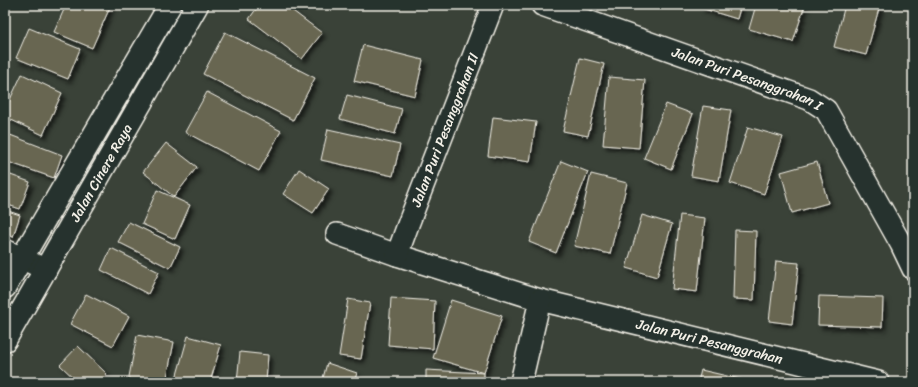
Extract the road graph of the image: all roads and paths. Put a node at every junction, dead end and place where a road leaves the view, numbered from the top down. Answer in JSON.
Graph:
{"nodes":[{"id":1,"x":170,"y":5,"type":"edge"},
{"id":2,"x":197,"y":5,"type":"edge"},
{"id":3,"x":493,"y":5,"type":"edge"},
{"id":4,"x":542,"y":5,"type":"edge"},
{"id":5,"x":337,"y":234,"type":"dead end"},
{"id":6,"x":13,"y":254,"type":"edge"},
{"id":7,"x":397,"y":255,"type":"junction"},
{"id":8,"x":913,"y":269,"type":"edge"},
{"id":9,"x":46,"y":270,"type":"junction"},
{"id":10,"x":5,"y":287,"type":"edge"},
{"id":11,"x":540,"y":300,"type":"junction"},
{"id":12,"x":5,"y":340,"type":"edge"},
{"id":13,"x":521,"y":382,"type":"edge"},
{"id":14,"x":878,"y":382,"type":"edge"}],
"edges":[{"from":1,"to":6,"type":"main road","name":"Jalan Cinere Raya"},
{"from":2,"to":9,"type":"main road","name":"Jalan Cinere Raya"},
{"from":3,"to":7,"type":"street","name":"Jalan Puri Pesanggrahan II"},
{"from":4,"to":8,"type":"street","name":"Jalan Puri Pesanggrahan I"},
{"from":5,"to":7,"type":"street","name":"Jalan Puri Pesanggrahan"},
{"from":6,"to":9,"type":"street"},
{"from":6,"to":10,"type":"main road","name":"Jalan Cinere Raya"},
{"from":7,"to":11,"type":"street","name":"Jalan Puri Pesanggrahan"},
{"from":9,"to":12,"type":"main road","name":"Jalan Cinere Raya"},
{"from":11,"to":13,"type":"street"},
{"from":11,"to":14,"type":"street","name":"Jalan Puri Pesanggrahan"}]}
